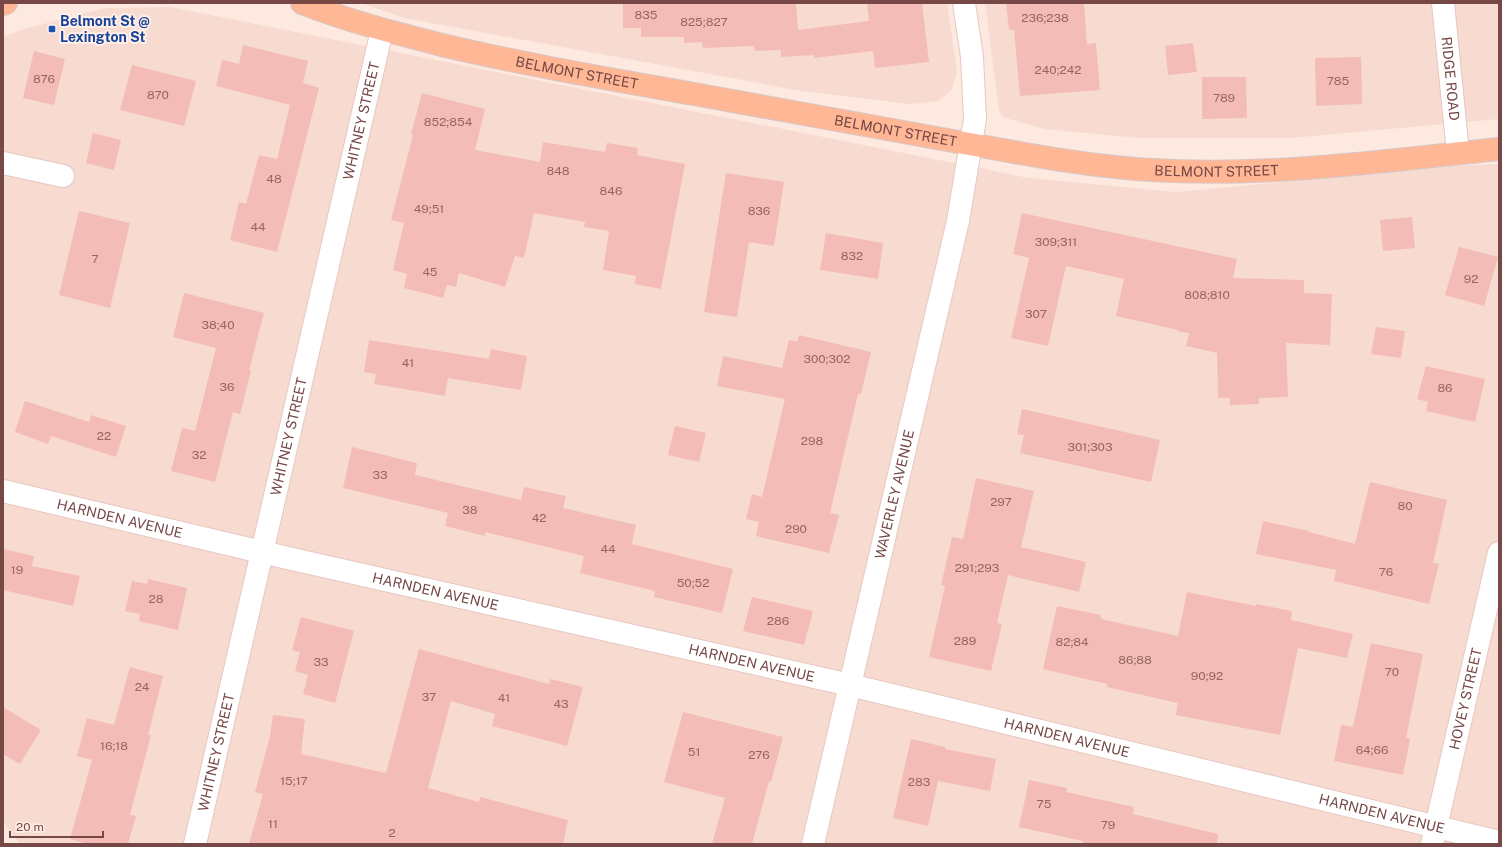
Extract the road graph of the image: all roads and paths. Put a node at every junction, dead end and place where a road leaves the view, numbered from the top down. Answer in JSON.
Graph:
{"nodes":[{"id":1,"x":6,"y":3,"type":"edge"},
{"id":2,"x":302,"y":3,"type":"edge"},
{"id":3,"x":964,"y":3,"type":"edge"},
{"id":4,"x":1443,"y":3,"type":"edge"},
{"id":5,"x":3,"y":4,"type":"edge"},
{"id":6,"x":382,"y":30,"type":"junction"},
{"id":7,"x":971,"y":144,"type":"junction"},
{"id":8,"x":1499,"y":149,"type":"edge"},
{"id":9,"x":1458,"y":153,"type":"junction"},
{"id":10,"x":3,"y":163,"type":"edge"},
{"id":11,"x":63,"y":176,"type":"dead end"},
{"id":12,"x":3,"y":491,"type":"edge"},
{"id":13,"x":262,"y":552,"type":"junction"},
{"id":14,"x":1499,"y":553,"type":"edge"},
{"id":15,"x":850,"y":685,"type":"junction"},
{"id":16,"x":1434,"y":836,"type":"edge"},
{"id":17,"x":1499,"y":842,"type":"edge"},
{"id":18,"x":195,"y":844,"type":"edge"},
{"id":19,"x":813,"y":844,"type":"edge"}],
"edges":[{"from":1,"to":5,"type":"main road"},
{"from":2,"to":6,"type":"main road","name":"BELMONT STREET"},
{"from":3,"to":7,"type":"street","name":"WAVERLEY AVENUE"},
{"from":4,"to":9,"type":"street","name":"RIDGE ROAD"},
{"from":6,"to":7,"type":"main road","name":"BELMONT STREET"},
{"from":6,"to":13,"type":"street","name":"WHITNEY STREET"},
{"from":7,"to":9,"type":"main road","name":"BELMONT STREET"},
{"from":7,"to":15,"type":"street","name":"WAVERLEY AVENUE"},
{"from":8,"to":9,"type":"main road","name":"BELMONT STREET"},
{"from":10,"to":11,"type":"street"},
{"from":12,"to":13,"type":"street","name":"HARNDEN AVENUE"},
{"from":13,"to":15,"type":"street","name":"HARNDEN AVENUE"},
{"from":13,"to":18,"type":"street","name":"WHITNEY STREET"},
{"from":14,"to":16,"type":"street","name":"HOVEY STREET"},
{"from":15,"to":16,"type":"street","name":"HARNDEN AVENUE"},
{"from":15,"to":19,"type":"street","name":"WAVERLEY AVENUE"},
{"from":16,"to":17,"type":"street","name":"HARNDEN AVENUE"}]}
